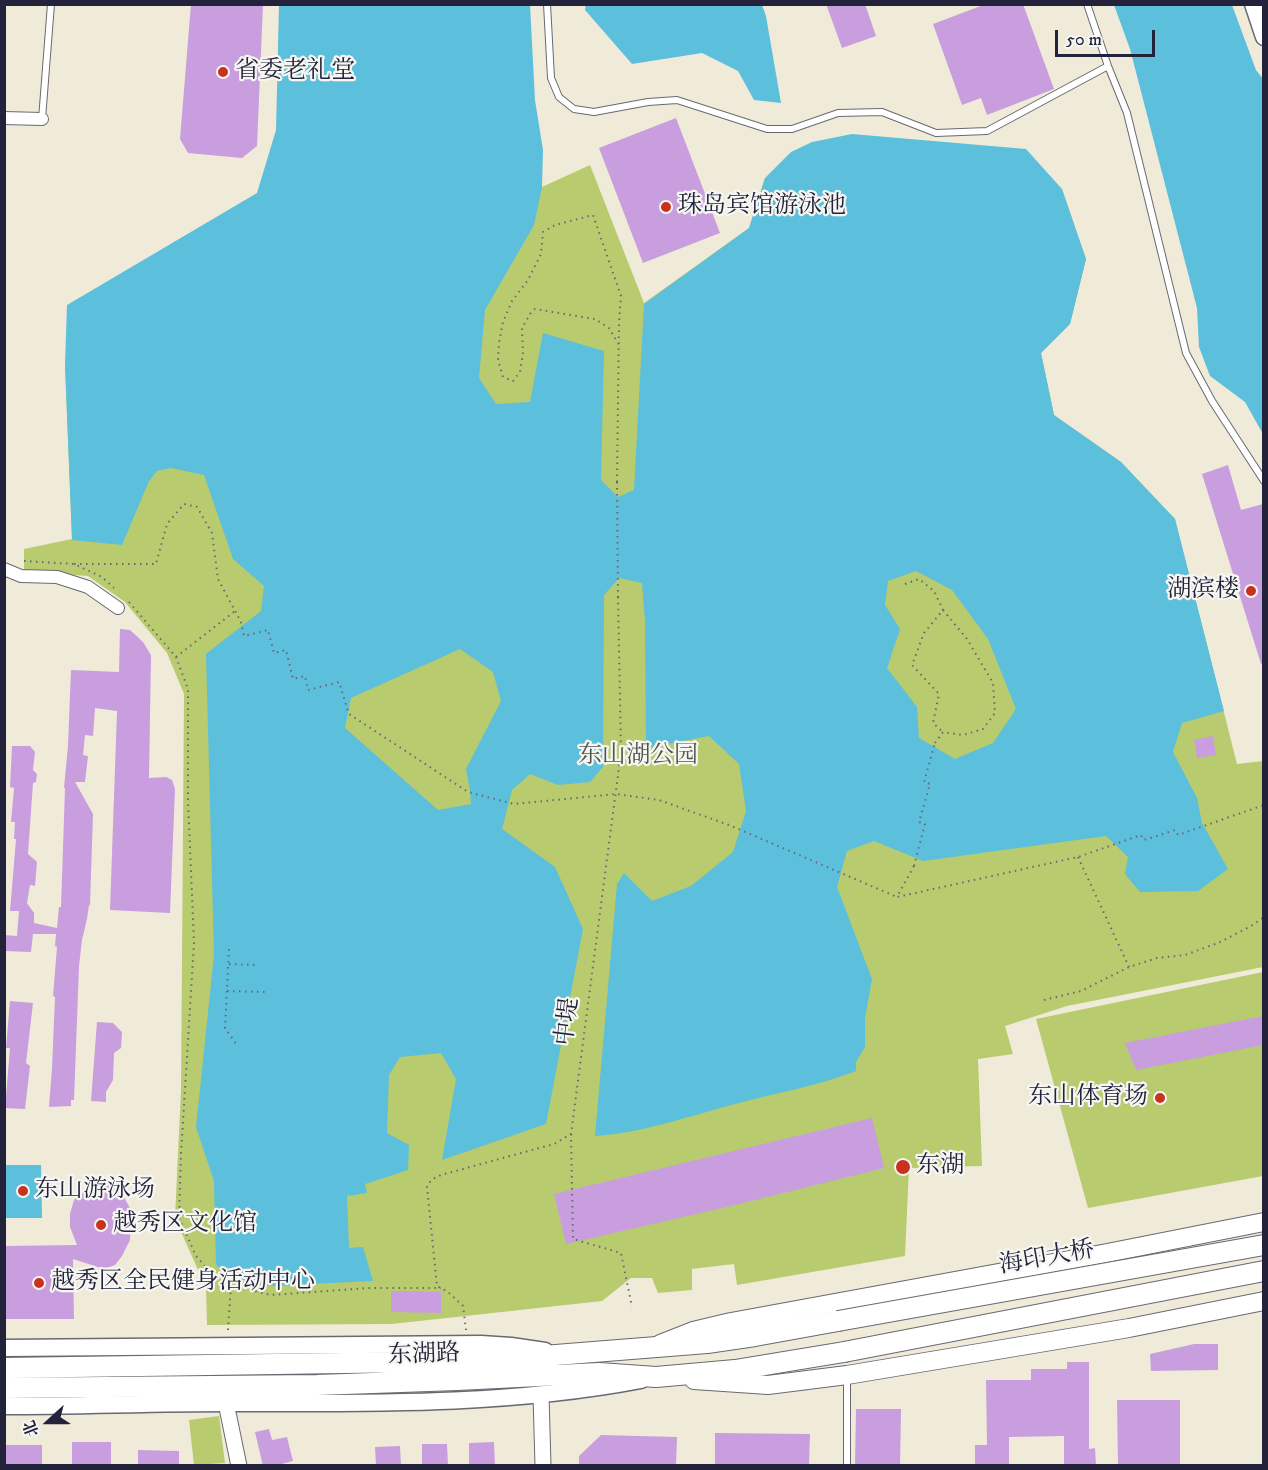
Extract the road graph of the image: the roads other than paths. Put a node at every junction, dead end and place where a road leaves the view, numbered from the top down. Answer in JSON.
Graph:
{"nodes":[{"id":1,"x":51,"y":4,"type":"edge"},
{"id":2,"x":547,"y":4,"type":"edge"},
{"id":3,"x":1087,"y":4,"type":"edge"},
{"id":4,"x":1252,"y":4,"type":"edge"},
{"id":5,"x":1263,"y":37,"type":"edge"},
{"id":6,"x":1108,"y":66,"type":"junction"},
{"id":7,"x":4,"y":118,"type":"edge"},
{"id":8,"x":42,"y":119,"type":"joint"},
{"id":9,"x":1263,"y":481,"type":"edge"},
{"id":10,"x":4,"y":569,"type":"edge"},
{"id":11,"x":122,"y":604,"type":"road end"},
{"id":12,"x":1263,"y":1222,"type":"edge"},
{"id":13,"x":1263,"y":1245,"type":"edge"},
{"id":14,"x":1263,"y":1271,"type":"edge"},
{"id":15,"x":1263,"y":1301,"type":"edge"},
{"id":16,"x":838,"y":1321,"type":"joint"},
{"id":17,"x":650,"y":1347,"type":"junction"},
{"id":18,"x":4,"y":1348,"type":"edge"},
{"id":19,"x":560,"y":1354,"type":"junction"},
{"id":20,"x":4,"y":1368,"type":"edge"},
{"id":21,"x":847,"y":1375,"type":"junction"},
{"id":22,"x":656,"y":1377,"type":"junction"},
{"id":23,"x":4,"y":1388,"type":"edge"},
{"id":24,"x":541,"y":1395,"type":"junction"},
{"id":25,"x":226,"y":1403,"type":"junction"},
{"id":26,"x":4,"y":1406,"type":"edge"},
{"id":27,"x":239,"y":1466,"type":"edge"},
{"id":28,"x":543,"y":1466,"type":"edge"},
{"id":29,"x":847,"y":1466,"type":"edge"}],
"edges":[{"from":1,"to":8,"type":"lane"},
{"from":2,"to":6,"type":"lane"},
{"from":3,"to":6,"type":"lane"},
{"from":4,"to":5,"type":"main road"},
{"from":6,"to":9,"type":"lane"},
{"from":7,"to":8,"type":"street"},
{"from":10,"to":11,"type":"street"},
{"from":12,"to":17,"type":"main road"},
{"from":13,"to":16,"type":"highway","name":"海印大桥","bridge":true},
{"from":14,"to":22,"type":"highway","name":"东湖路","bridge":true},
{"from":15,"to":21,"type":"main road"},
{"from":16,"to":17,"type":"highway","name":"东湖路"},
{"from":17,"to":19,"type":"highway","name":"东湖路"},
{"from":18,"to":19,"type":"main road"},
{"from":19,"to":20,"type":"highway","name":"东湖路"},
{"from":21,"to":22,"type":"main road"},
{"from":21,"to":29,"type":"lane"},
{"from":22,"to":23,"type":"highway","name":"东湖路"},
{"from":22,"to":24,"type":"main road"},
{"from":24,"to":25,"type":"main road"},
{"from":24,"to":28,"type":"street"},
{"from":25,"to":26,"type":"main road"},
{"from":25,"to":27,"type":"street"}]}
